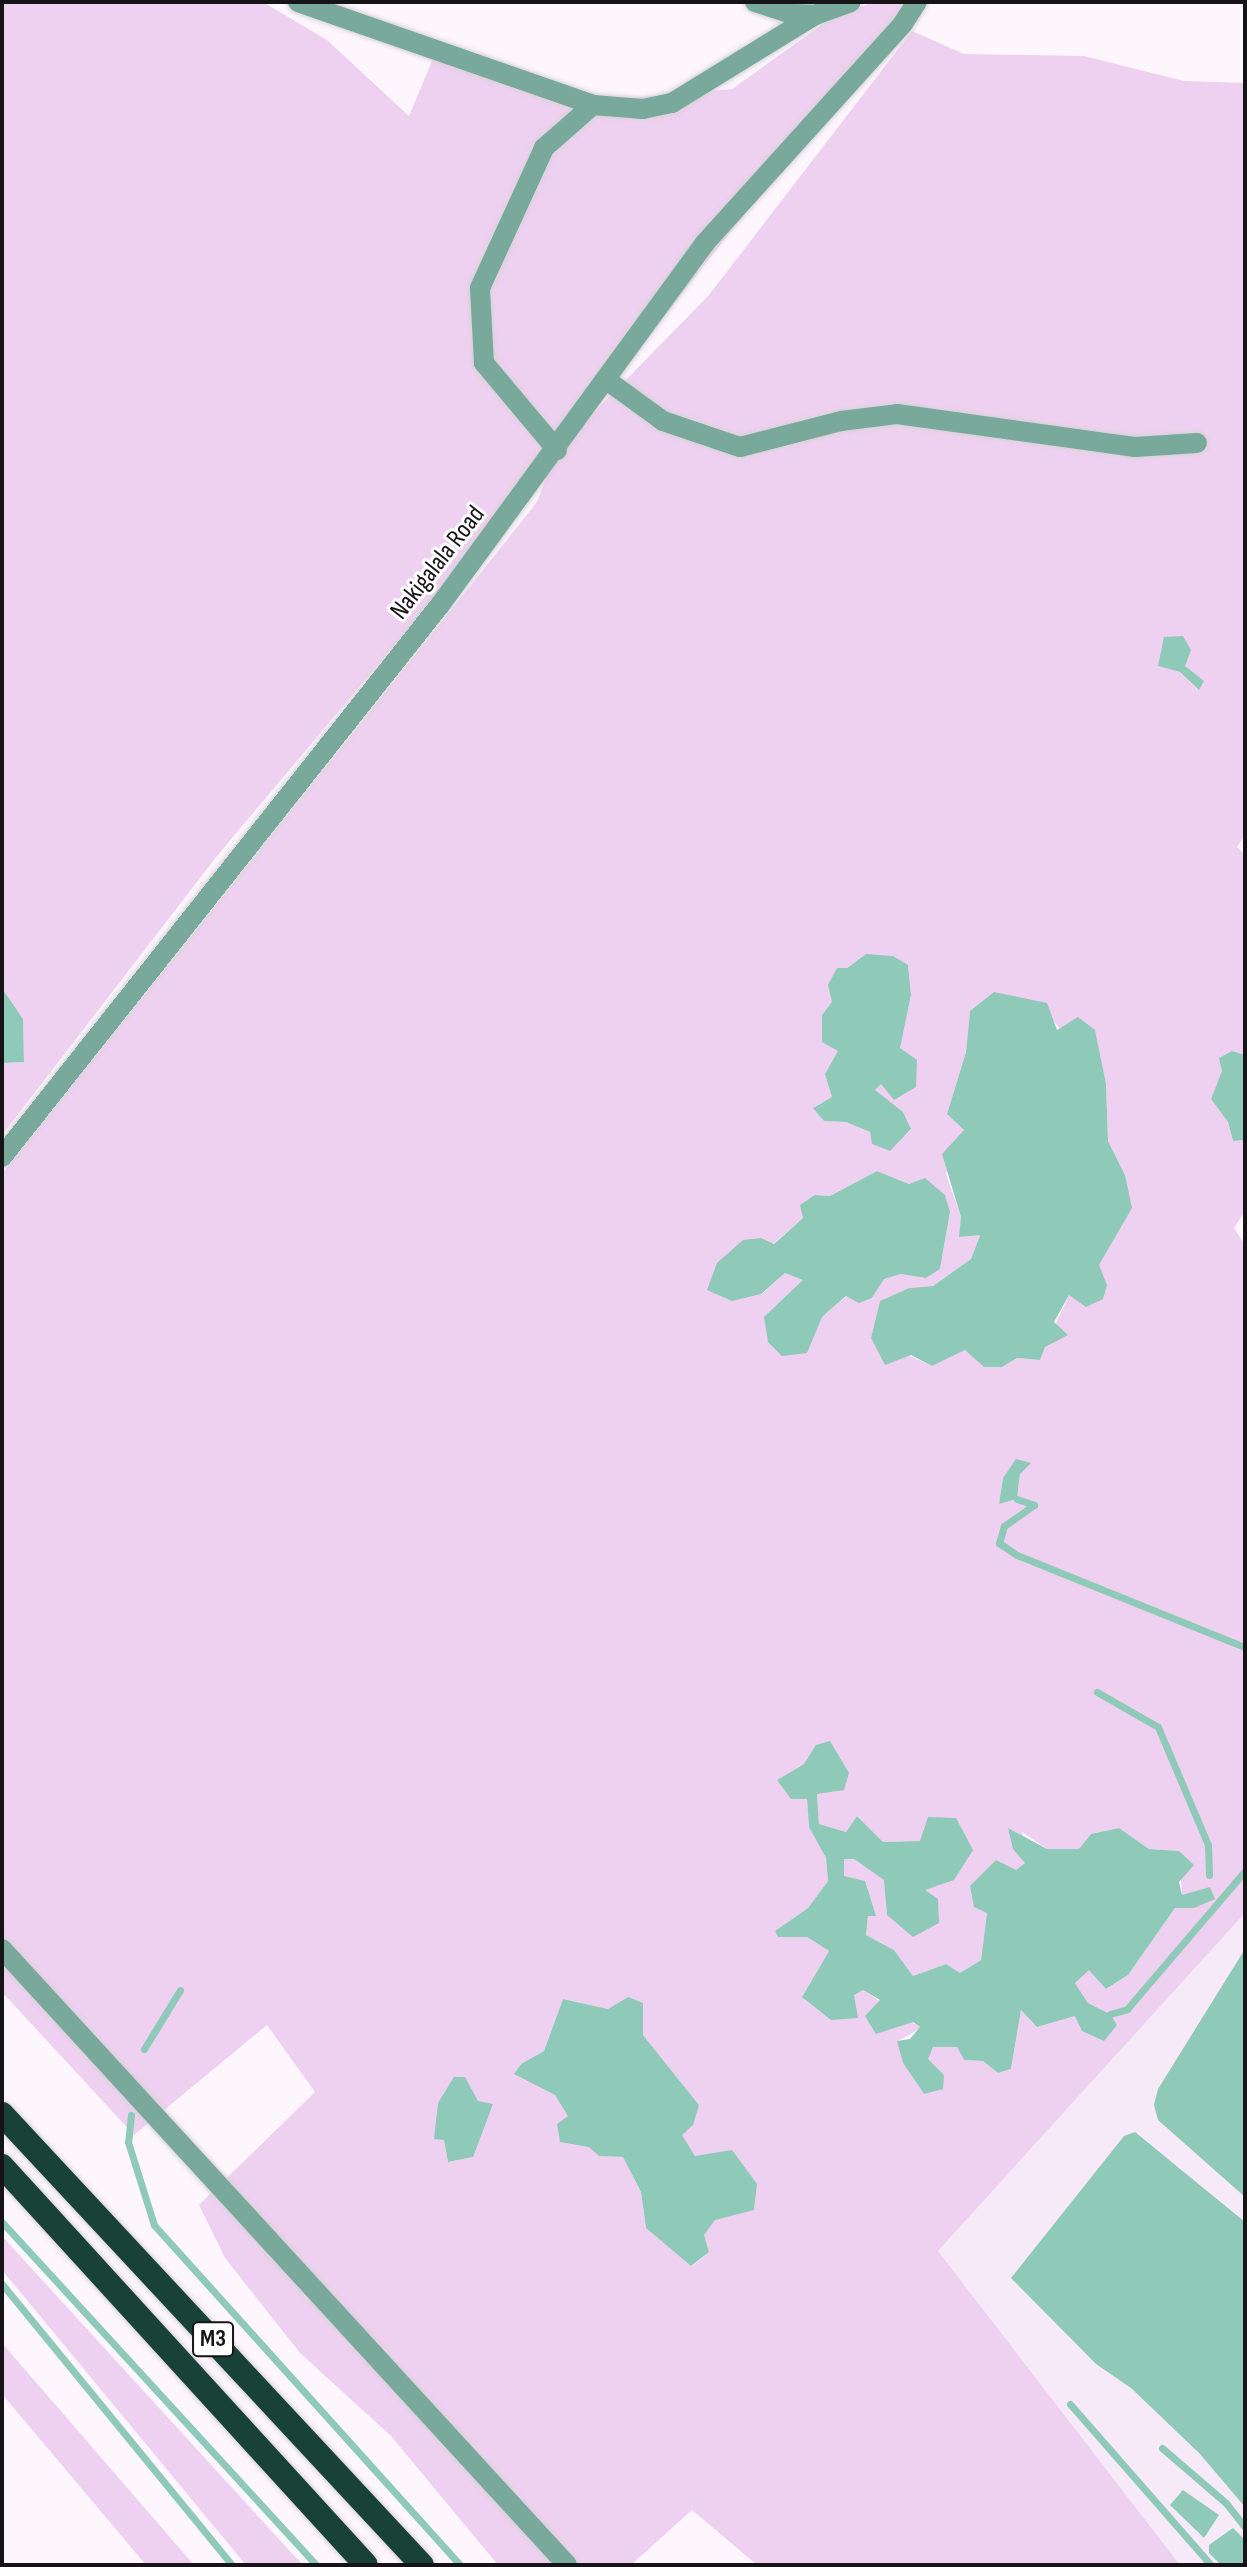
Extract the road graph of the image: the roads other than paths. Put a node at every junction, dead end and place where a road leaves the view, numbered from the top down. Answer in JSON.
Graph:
{"nodes":[{"id":1,"x":298,"y":2,"type":"edge"},
{"id":2,"x":755,"y":2,"type":"edge"},
{"id":3,"x":851,"y":2,"type":"edge"},
{"id":4,"x":917,"y":2,"type":"edge"},
{"id":5,"x":815,"y":15,"type":"junction"},
{"id":6,"x":593,"y":105,"type":"junction"},
{"id":7,"x":608,"y":381,"type":"junction"},
{"id":8,"x":1197,"y":443,"type":"dead end"},
{"id":9,"x":557,"y":450,"type":"junction"},
{"id":10,"x":2,"y":1157,"type":"edge"},
{"id":11,"x":2,"y":1949,"type":"edge"},
{"id":12,"x":2,"y":2114,"type":"edge"},
{"id":13,"x":2,"y":2166,"type":"edge"},
{"id":14,"x":366,"y":2565,"type":"edge"},
{"id":15,"x":422,"y":2565,"type":"edge"},
{"id":16,"x":567,"y":2565,"type":"edge"}],
"edges":[{"from":1,"to":6,"type":"street"},
{"from":2,"to":5,"type":"street"},
{"from":3,"to":5,"type":"street"},
{"from":4,"to":7,"type":"street","name":"Nakigalala Road"},
{"from":5,"to":6,"type":"street"},
{"from":6,"to":9,"type":"street"},
{"from":7,"to":8,"type":"street"},
{"from":7,"to":9,"type":"street","name":"Nakigalala Road"},
{"from":9,"to":10,"type":"street","name":"Nakigalala Road"},
{"from":11,"to":16,"type":"street"},
{"from":12,"to":15,"type":"highway","number":"M3"},
{"from":13,"to":14,"type":"highway","number":"M3"}]}
